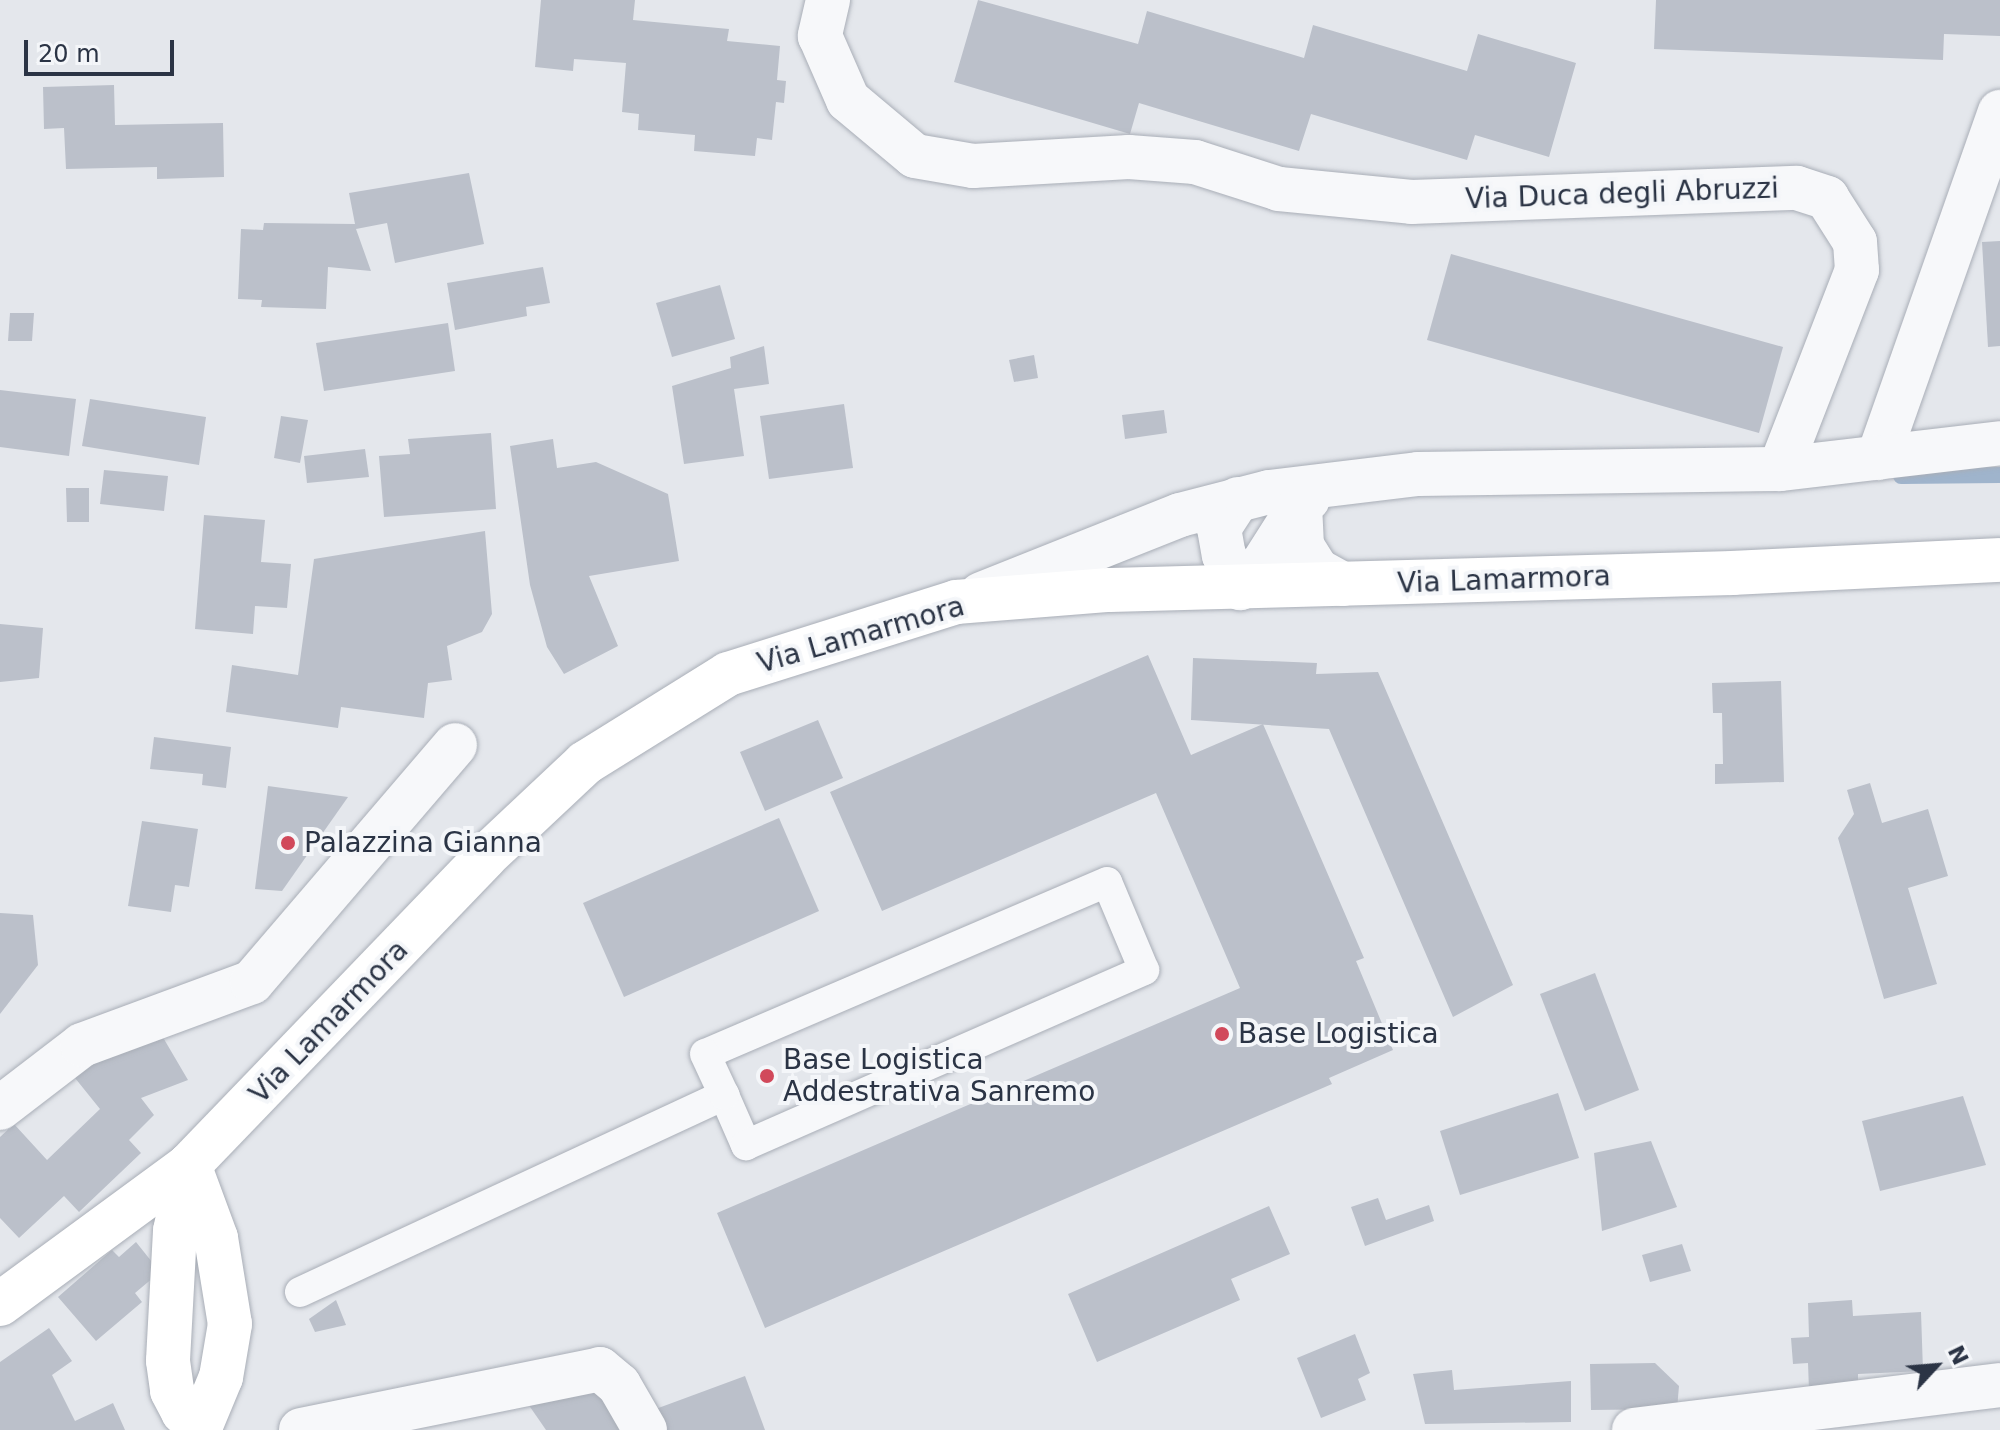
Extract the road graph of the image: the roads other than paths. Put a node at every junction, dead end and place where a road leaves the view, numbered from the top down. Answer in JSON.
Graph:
{"nodes":[{"id":1,"x":828,"y":0,"type":"edge"},
{"id":2,"x":2000,"y":112,"type":"edge"},
{"id":3,"x":2000,"y":443,"type":"edge"},
{"id":4,"x":1878,"y":458,"type":"junction"},
{"id":5,"x":1780,"y":469,"type":"junction"},
{"id":6,"x":1313,"y":495,"type":"junction"},
{"id":7,"x":1238,"y":499,"type":"junction"},
{"id":8,"x":2000,"y":560,"type":"edge"},
{"id":9,"x":1342,"y":584,"type":"junction"},
{"id":10,"x":1240,"y":588,"type":"junction"},
{"id":11,"x":956,"y":602,"type":"junction"},
{"id":12,"x":455,"y":745,"type":"dead end"},
{"id":13,"x":724,"y":1095,"type":"junction"},
{"id":14,"x":0,"y":1108,"type":"edge"},
{"id":15,"x":189,"y":1165,"type":"junction"},
{"id":16,"x":300,"y":1292,"type":"dead end"},
{"id":17,"x":0,"y":1304,"type":"edge"},
{"id":18,"x":2000,"y":1385,"type":"edge"},
{"id":19,"x":203,"y":1429,"type":"edge"},
{"id":20,"x":301,"y":1430,"type":"edge"},
{"id":21,"x":645,"y":1430,"type":"edge"},
{"id":22,"x":1634,"y":1430,"type":"edge"}],
"edges":[{"from":1,"to":5,"type":"street","name":"Via Duca degli Abruzzi"},
{"from":2,"to":4,"type":"street"},
{"from":3,"to":4,"type":"street"},
{"from":4,"to":5,"type":"street"},
{"from":5,"to":6,"type":"street"},
{"from":6,"to":7,"type":"street"},
{"from":6,"to":9,"type":"street"},
{"from":6,"to":10,"type":"street"},
{"from":7,"to":10,"type":"street"},
{"from":7,"to":11,"type":"street"},
{"from":8,"to":9,"type":"main road","name":"Via Lamarmora"},
{"from":9,"to":10,"type":"main road","name":"Via Lamarmora"},
{"from":10,"to":11,"type":"main road","name":"Via Lamarmora"},
{"from":11,"to":15,"type":"main road","name":"Via Lamarmora"},
{"from":12,"to":14,"type":"street"},
{"from":13,"to":13,"type":"lane"},
{"from":13,"to":16,"type":"lane"},
{"from":15,"to":17,"type":"main road","name":"Via Lamarmora"},
{"from":15,"to":19,"type":"main road"},
{"from":15,"to":19,"type":"main road"},
{"from":18,"to":22,"type":"street"},
{"from":20,"to":21,"type":"street"}]}
